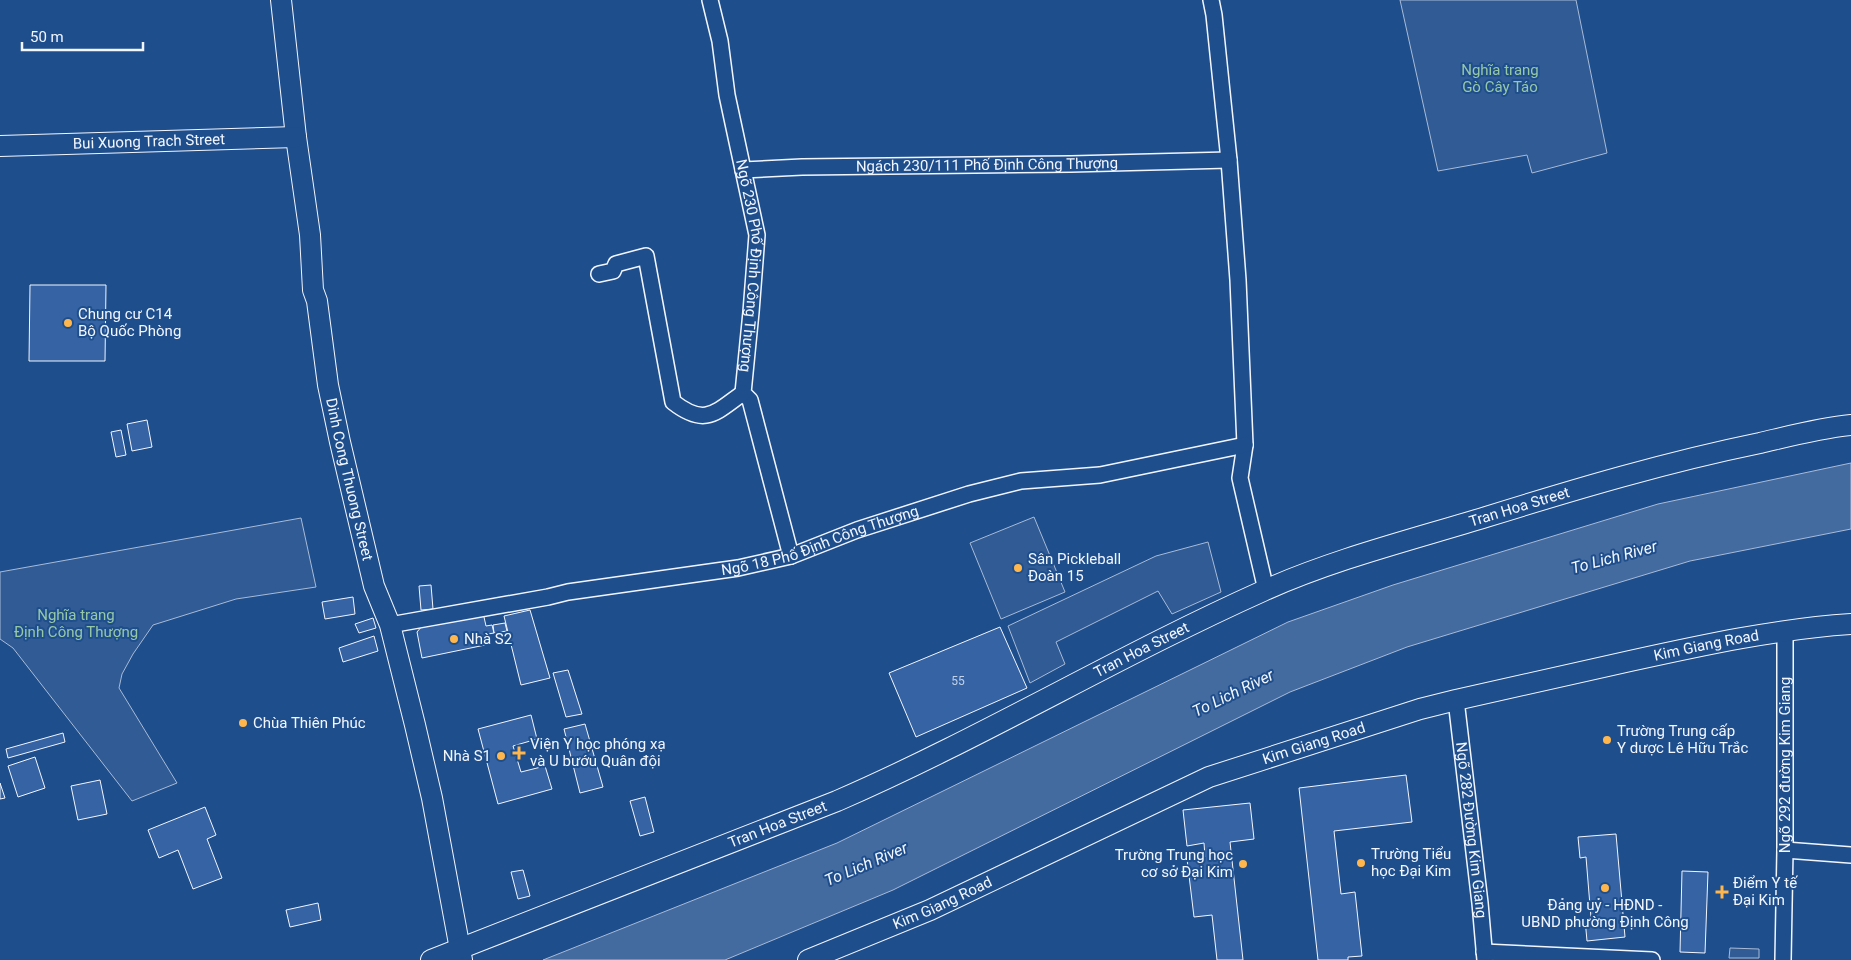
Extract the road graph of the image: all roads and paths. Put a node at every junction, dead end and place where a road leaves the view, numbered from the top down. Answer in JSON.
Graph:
{"nodes":[{"id":1,"x":281,"y":0,"type":"edge"},
{"id":2,"x":1211,"y":0,"type":"edge"},
{"id":3,"x":712,"y":1,"type":"edge"},
{"id":4,"x":296,"y":137,"type":"junction"},
{"id":5,"x":0,"y":146,"type":"edge"},
{"id":6,"x":1229,"y":160,"type":"junction"},
{"id":7,"x":744,"y":170,"type":"junction"},
{"id":8,"x":599,"y":274,"type":"dead end"},
{"id":9,"x":743,"y":393,"type":"junction"},
{"id":10,"x":1851,"y":425,"type":"edge"},
{"id":11,"x":1245,"y":445,"type":"junction"},
{"id":12,"x":792,"y":556,"type":"junction"},
{"id":13,"x":1266,"y":590,"type":"junction"},
{"id":14,"x":1851,"y":624,"type":"edge"},
{"id":15,"x":390,"y":625,"type":"junction"},
{"id":16,"x":1785,"y":631,"type":"junction"},
{"id":17,"x":1456,"y":700,"type":"junction"},
{"id":18,"x":1785,"y":850,"type":"junction"},
{"id":19,"x":1851,"y":855,"type":"edge"},
{"id":20,"x":461,"y":955,"type":"edge"},
{"id":21,"x":1484,"y":956,"type":"edge"},
{"id":22,"x":431,"y":960,"type":"edge"},
{"id":23,"x":808,"y":960,"type":"edge"},
{"id":24,"x":1652,"y":960,"type":"edge"},
{"id":25,"x":1783,"y":960,"type":"edge"}],
"edges":[{"from":1,"to":4,"type":"main road","name":"Dinh Cong Thuong Street"},
{"from":2,"to":6,"type":"street"},
{"from":3,"to":7,"type":"street","name":"Ngõ 230 Phố Định Công Thượng"},
{"from":4,"to":5,"type":"main road","name":"Bui Xuong Trach Street"},
{"from":4,"to":15,"type":"main road","name":"Dinh Cong Thuong Street"},
{"from":6,"to":7,"type":"street","name":"Ngách 230/111 Phố Định Công Thượng"},
{"from":6,"to":11,"type":"street"},
{"from":7,"to":9,"type":"street","name":"Ngõ 230 Phố Định Công Thượng"},
{"from":8,"to":9,"type":"street"},
{"from":9,"to":12,"type":"street","name":"Ngõ 230 Phố Định Công Thượng"},
{"from":10,"to":13,"type":"main road","name":"Tran Hoa Street"},
{"from":11,"to":12,"type":"street","name":"Ngõ 18 Phố Định Công Thượng"},
{"from":11,"to":13,"type":"street"},
{"from":12,"to":15,"type":"street","name":"Ngõ 18 Phố Định Công Thượng"},
{"from":13,"to":20,"type":"main road","name":"Tran Hoa Street"},
{"from":14,"to":16,"type":"main road","name":"Kim Giang Road"},
{"from":15,"to":20,"type":"main road","name":"Dinh Cong Thuong Street"},
{"from":16,"to":17,"type":"main road","name":"Kim Giang Road"},
{"from":16,"to":18,"type":"street","name":"Ngõ 292 đường Kim Giang"},
{"from":17,"to":21,"type":"street","name":"Ngõ 282 Đường Kim Giang"},
{"from":17,"to":23,"type":"main road","name":"Kim Giang Road"},
{"from":18,"to":19,"type":"street"},
{"from":18,"to":25,"type":"street","name":"Ngõ 292 đường Kim Giang"},
{"from":20,"to":22,"type":"main road","name":"Tran Hoa Street"},
{"from":21,"to":24,"type":"street"}]}
